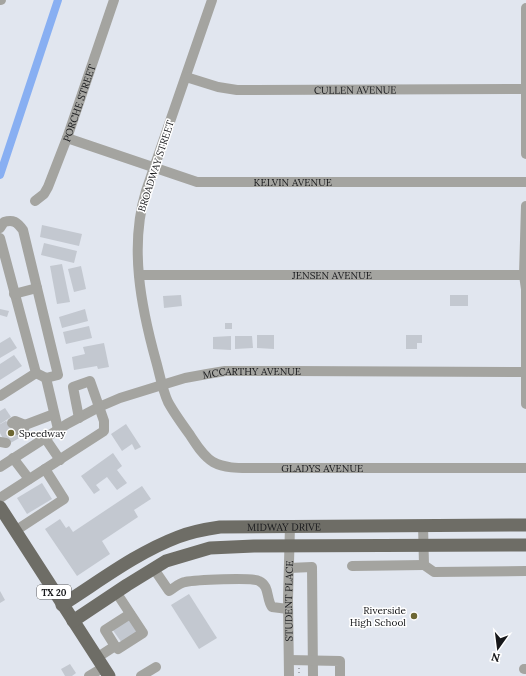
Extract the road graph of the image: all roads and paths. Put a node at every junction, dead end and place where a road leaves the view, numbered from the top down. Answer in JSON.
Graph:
{"nodes":[{"id":1,"x":114,"y":0,"type":"edge"},
{"id":2,"x":212,"y":0,"type":"edge"},
{"id":3,"x":526,"y":8,"type":"edge"},
{"id":4,"x":186,"y":77,"type":"junction"},
{"id":5,"x":526,"y":89,"type":"edge"},
{"id":6,"x":67,"y":138,"type":"junction"},
{"id":7,"x":526,"y":154,"type":"edge"},
{"id":8,"x":154,"y":168,"type":"junction"},
{"id":9,"x":526,"y":182,"type":"edge"},
{"id":10,"x":35,"y":201,"type":"dead end"},
{"id":11,"x":526,"y":206,"type":"edge"},
{"id":12,"x":0,"y":228,"type":"edge"},
{"id":13,"x":0,"y":238,"type":"edge"},
{"id":14,"x":139,"y":275,"type":"junction"},
{"id":15,"x":525,"y":275,"type":"edge"},
{"id":16,"x":37,"y":288,"type":"junction"},
{"id":17,"x":14,"y":294,"type":"junction"},
{"id":18,"x":526,"y":372,"type":"edge"},
{"id":19,"x":36,"y":373,"type":"junction"},
{"id":20,"x":46,"y":378,"type":"junction"},
{"id":21,"x":162,"y":385,"type":"junction"},
{"id":22,"x":0,"y":396,"type":"edge"},
{"id":23,"x":526,"y":404,"type":"edge"},
{"id":24,"x":99,"y":407,"type":"junction"},
{"id":25,"x":54,"y":414,"type":"junction"},
{"id":26,"x":79,"y":418,"type":"junction"},
{"id":27,"x":18,"y":428,"type":"tunnel mouth"},
{"id":28,"x":58,"y":430,"type":"junction"},
{"id":29,"x":45,"y":438,"type":"junction"},
{"id":30,"x":60,"y":460,"type":"junction"},
{"id":31,"x":5,"y":461,"type":"edge"},
{"id":32,"x":526,"y":468,"type":"edge"},
{"id":33,"x":45,"y":469,"type":"junction"},
{"id":34,"x":29,"y":479,"type":"junction"},
{"id":35,"x":0,"y":498,"type":"edge"},
{"id":36,"x":0,"y":507,"type":"edge"},
{"id":37,"x":423,"y":525,"type":"junction"},
{"id":38,"x":290,"y":526,"type":"junction"},
{"id":39,"x":526,"y":526,"type":"edge"},
{"id":40,"x":15,"y":531,"type":"junction"},
{"id":41,"x":526,"y":545,"type":"edge"},
{"id":42,"x":290,"y":546,"type":"junction"},
{"id":43,"x":423,"y":546,"type":"junction"},
{"id":44,"x":424,"y":565,"type":"junction"},
{"id":45,"x":352,"y":566,"type":"dead end"},
{"id":46,"x":289,"y":568,"type":"junction"},
{"id":47,"x":154,"y":569,"type":"junction"},
{"id":48,"x":526,"y":571,"type":"edge"},
{"id":49,"x":116,"y":592,"type":"junction"},
{"id":50,"x":62,"y":604,"type":"junction"},
{"id":51,"x":288,"y":609,"type":"junction"},
{"id":52,"x":130,"y":614,"type":"junction"},
{"id":53,"x":73,"y":621,"type":"junction"},
{"id":54,"x":115,"y":646,"type":"junction"},
{"id":55,"x":289,"y":660,"type":"junction"},
{"id":56,"x":313,"y":660,"type":"junction"},
{"id":57,"x":104,"y":667,"type":"edge"},
{"id":58,"x":156,"y":667,"type":"dead end"},
{"id":59,"x":89,"y":676,"type":"edge"},
{"id":60,"x":141,"y":676,"type":"edge"},
{"id":61,"x":289,"y":676,"type":"edge"},
{"id":62,"x":313,"y":676,"type":"edge"},
{"id":63,"x":340,"y":676,"type":"edge"}],
"edges":[{"from":1,"to":6,"type":"street","name":"PORCHE STREET"},
{"from":2,"to":4,"type":"street","name":"BROADWAY STREET"},
{"from":3,"to":5,"type":"street"},
{"from":4,"to":5,"type":"street","name":"CULLEN AVENUE"},
{"from":4,"to":8,"type":"street","name":"BROADWAY STREET"},
{"from":5,"to":7,"type":"street"},
{"from":6,"to":8,"type":"street","name":"KELVIN AVENUE"},
{"from":6,"to":10,"type":"street","name":"PORCHE STREET"},
{"from":8,"to":9,"type":"street","name":"KELVIN AVENUE"},
{"from":8,"to":14,"type":"street","name":"BROADWAY STREET"},
{"from":11,"to":15,"type":"street"},
{"from":12,"to":16,"type":"street"},
{"from":13,"to":17,"type":"street"},
{"from":14,"to":15,"type":"street","name":"JENSEN AVENUE"},
{"from":14,"to":21,"type":"street","name":"BROADWAY STREET"},
{"from":15,"to":18,"type":"street"},
{"from":16,"to":17,"type":"street"},
{"from":16,"to":20,"type":"street"},
{"from":17,"to":19,"type":"street"},
{"from":18,"to":21,"type":"street","name":"MCCARTHY AVENUE"},
{"from":18,"to":23,"type":"street"},
{"from":19,"to":20,"type":"street"},
{"from":19,"to":22,"type":"street"},
{"from":20,"to":25,"type":"street"},
{"from":21,"to":24,"type":"street","name":"MCCARTHY AVENUE"},
{"from":21,"to":32,"type":"street","name":"GLADYS AVENUE"},
{"from":24,"to":26,"type":"street","name":"MCCARTHY AVENUE"},
{"from":24,"to":26,"type":"street"},
{"from":24,"to":30,"type":"street"},
{"from":25,"to":27,"type":"street"},
{"from":25,"to":28,"type":"street"},
{"from":26,"to":28,"type":"street","name":"MCCARTHY AVENUE"},
{"from":28,"to":29,"type":"street","name":"MCCARTHY AVENUE"},
{"from":29,"to":30,"type":"street"},
{"from":29,"to":31,"type":"street","name":"MCCARTHY AVENUE"},
{"from":30,"to":33,"type":"street"},
{"from":31,"to":34,"type":"street"},
{"from":33,"to":34,"type":"street"},
{"from":33,"to":40,"type":"street"},
{"from":34,"to":35,"type":"street"},
{"from":36,"to":40,"type":"main road","number":"TX 20"},
{"from":37,"to":38,"type":"main road","name":"MIDWAY DRIVE"},
{"from":37,"to":39,"type":"main road","name":"MIDWAY DRIVE"},
{"from":37,"to":43,"type":"street"},
{"from":38,"to":42,"type":"street","name":"STUDENT PLACE"},
{"from":38,"to":50,"type":"main road","name":"MIDWAY DRIVE"},
{"from":40,"to":50,"type":"main road","number":"TX 20"},
{"from":41,"to":43,"type":"main road","name":"MIDWAY DRIVE"},
{"from":42,"to":43,"type":"main road","name":"MIDWAY DRIVE"},
{"from":42,"to":46,"type":"street","name":"STUDENT PLACE"},
{"from":42,"to":47,"type":"main road","name":"MIDWAY DRIVE"},
{"from":43,"to":44,"type":"street"},
{"from":44,"to":45,"type":"street"},
{"from":44,"to":48,"type":"street"},
{"from":46,"to":51,"type":"street","name":"STUDENT PLACE"},
{"from":46,"to":56,"type":"street"},
{"from":47,"to":49,"type":"main road","name":"MIDWAY DRIVE"},
{"from":47,"to":51,"type":"street"},
{"from":49,"to":52,"type":"street"},
{"from":49,"to":53,"type":"main road","name":"MIDWAY DRIVE"},
{"from":50,"to":53,"type":"main road","number":"TX 20"},
{"from":51,"to":55,"type":"street","name":"STUDENT PLACE"},
{"from":52,"to":54,"type":"street"},
{"from":52,"to":54,"type":"street"},
{"from":53,"to":57,"type":"main road","number":"TX 20"},
{"from":54,"to":57,"type":"street"},
{"from":55,"to":56,"type":"street"},
{"from":55,"to":61,"type":"street","name":"STUDENT PLACE"},
{"from":56,"to":62,"type":"street"},
{"from":56,"to":63,"type":"street"},
{"from":57,"to":59,"type":"street"},
{"from":58,"to":60,"type":"street"}]}
